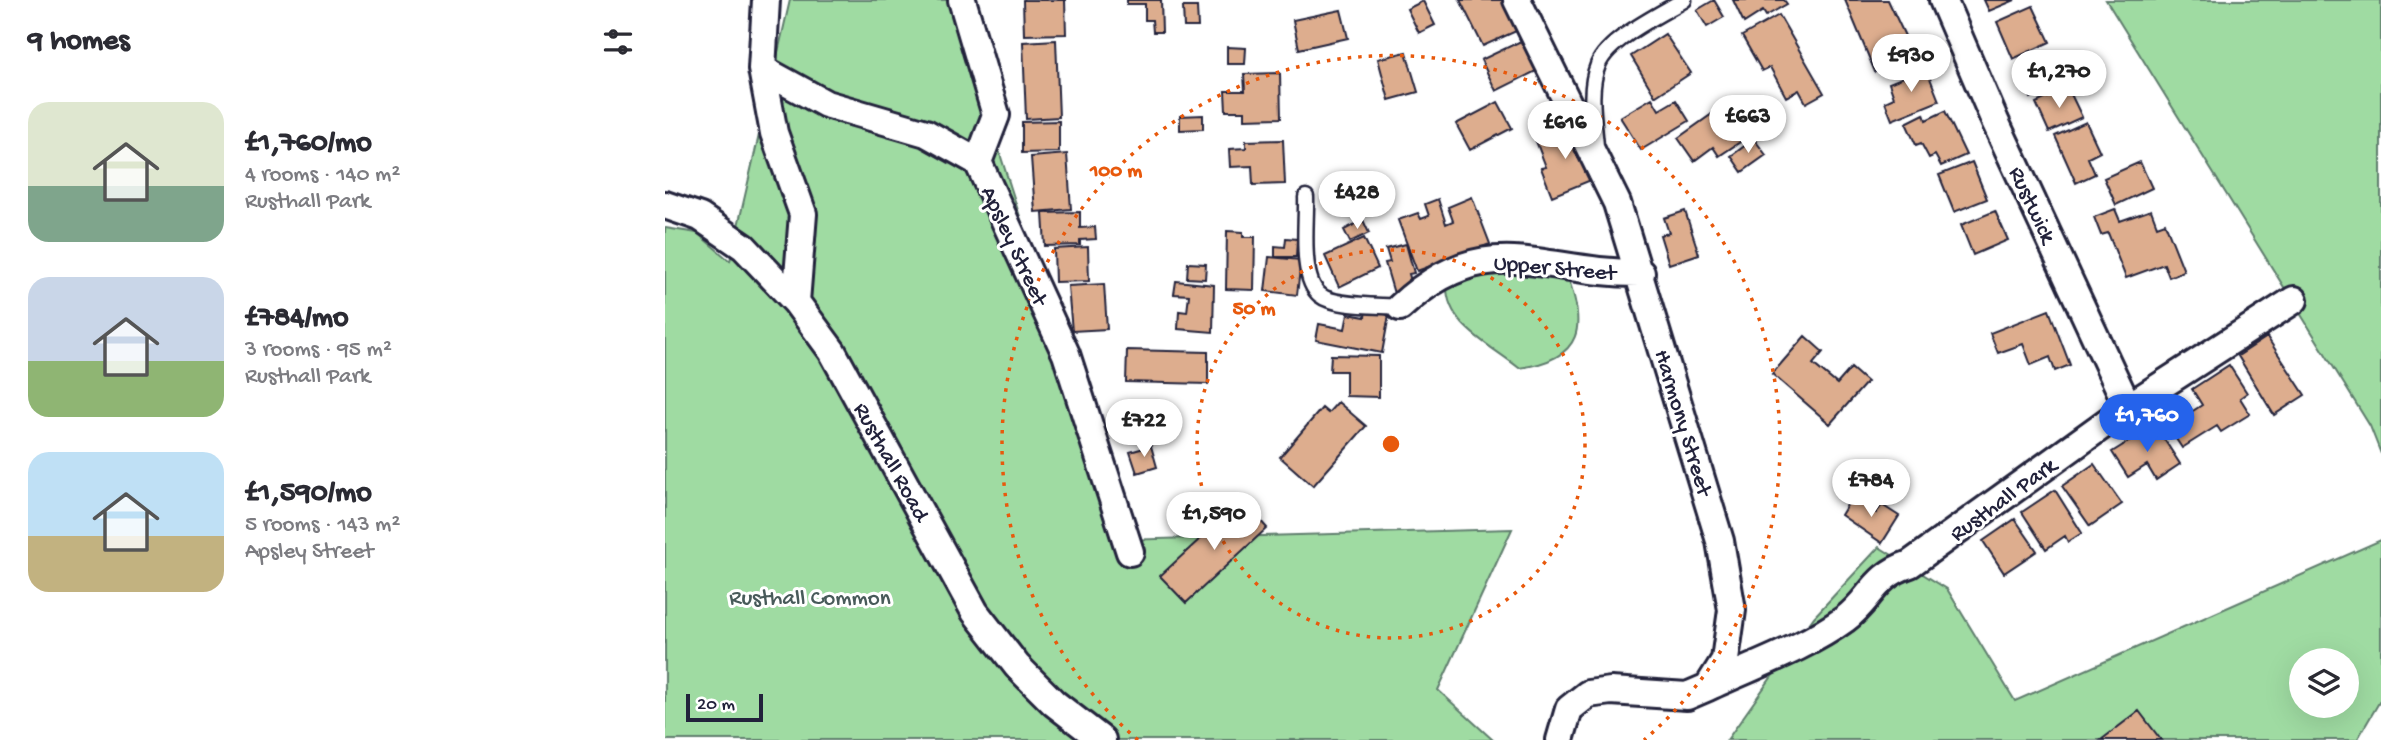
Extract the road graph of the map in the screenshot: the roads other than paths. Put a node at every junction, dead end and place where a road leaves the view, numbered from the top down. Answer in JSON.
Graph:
{"nodes":[{"id":1,"x":766,"y":0,"type":"edge"},
{"id":2,"x":963,"y":0,"type":"edge"},
{"id":3,"x":1517,"y":0,"type":"edge"},
{"id":4,"x":1684,"y":0,"type":"edge"},
{"id":5,"x":1943,"y":0,"type":"edge"},
{"id":6,"x":762,"y":69,"type":"junction"},
{"id":7,"x":1597,"y":161,"type":"junction"},
{"id":8,"x":978,"y":162,"type":"junction"},
{"id":9,"x":1306,"y":197,"type":"dead end"},
{"id":10,"x":665,"y":205,"type":"edge"},
{"id":11,"x":1641,"y":273,"type":"junction"},
{"id":12,"x":2294,"y":300,"type":"dead end"},
{"id":13,"x":796,"y":302,"type":"junction"},
{"id":14,"x":1399,"y":307,"type":"joint"},
{"id":15,"x":2128,"y":407,"type":"junction"},
{"id":16,"x":1130,"y":552,"type":"dead end"},
{"id":17,"x":1708,"y":687,"type":"junction"},
{"id":18,"x":1102,"y":740,"type":"edge"},
{"id":19,"x":1560,"y":740,"type":"edge"}],
"edges":[{"from":1,"to":6,"type":"street"},
{"from":2,"to":8,"type":"street"},
{"from":3,"to":7,"type":"street","name":"Harmony Street"},
{"from":4,"to":7,"type":"lane"},
{"from":5,"to":15,"type":"street","name":"Rustwick"},
{"from":6,"to":8,"type":"street","name":"Apsley Street"},
{"from":6,"to":13,"type":"street"},
{"from":7,"to":11,"type":"street","name":"Harmony Street"},
{"from":8,"to":16,"type":"street","name":"Apsley Street"},
{"from":9,"to":14,"type":"lane"},
{"from":10,"to":13,"type":"street","name":"Rusthall Road"},
{"from":11,"to":14,"type":"street","name":"Upper Street"},
{"from":11,"to":17,"type":"street","name":"Harmony Street"},
{"from":12,"to":15,"type":"street","name":"Rusthall Park"},
{"from":13,"to":18,"type":"street","name":"Rusthall Road"},
{"from":15,"to":17,"type":"street","name":"Rusthall Park"},
{"from":17,"to":19,"type":"street"}]}
